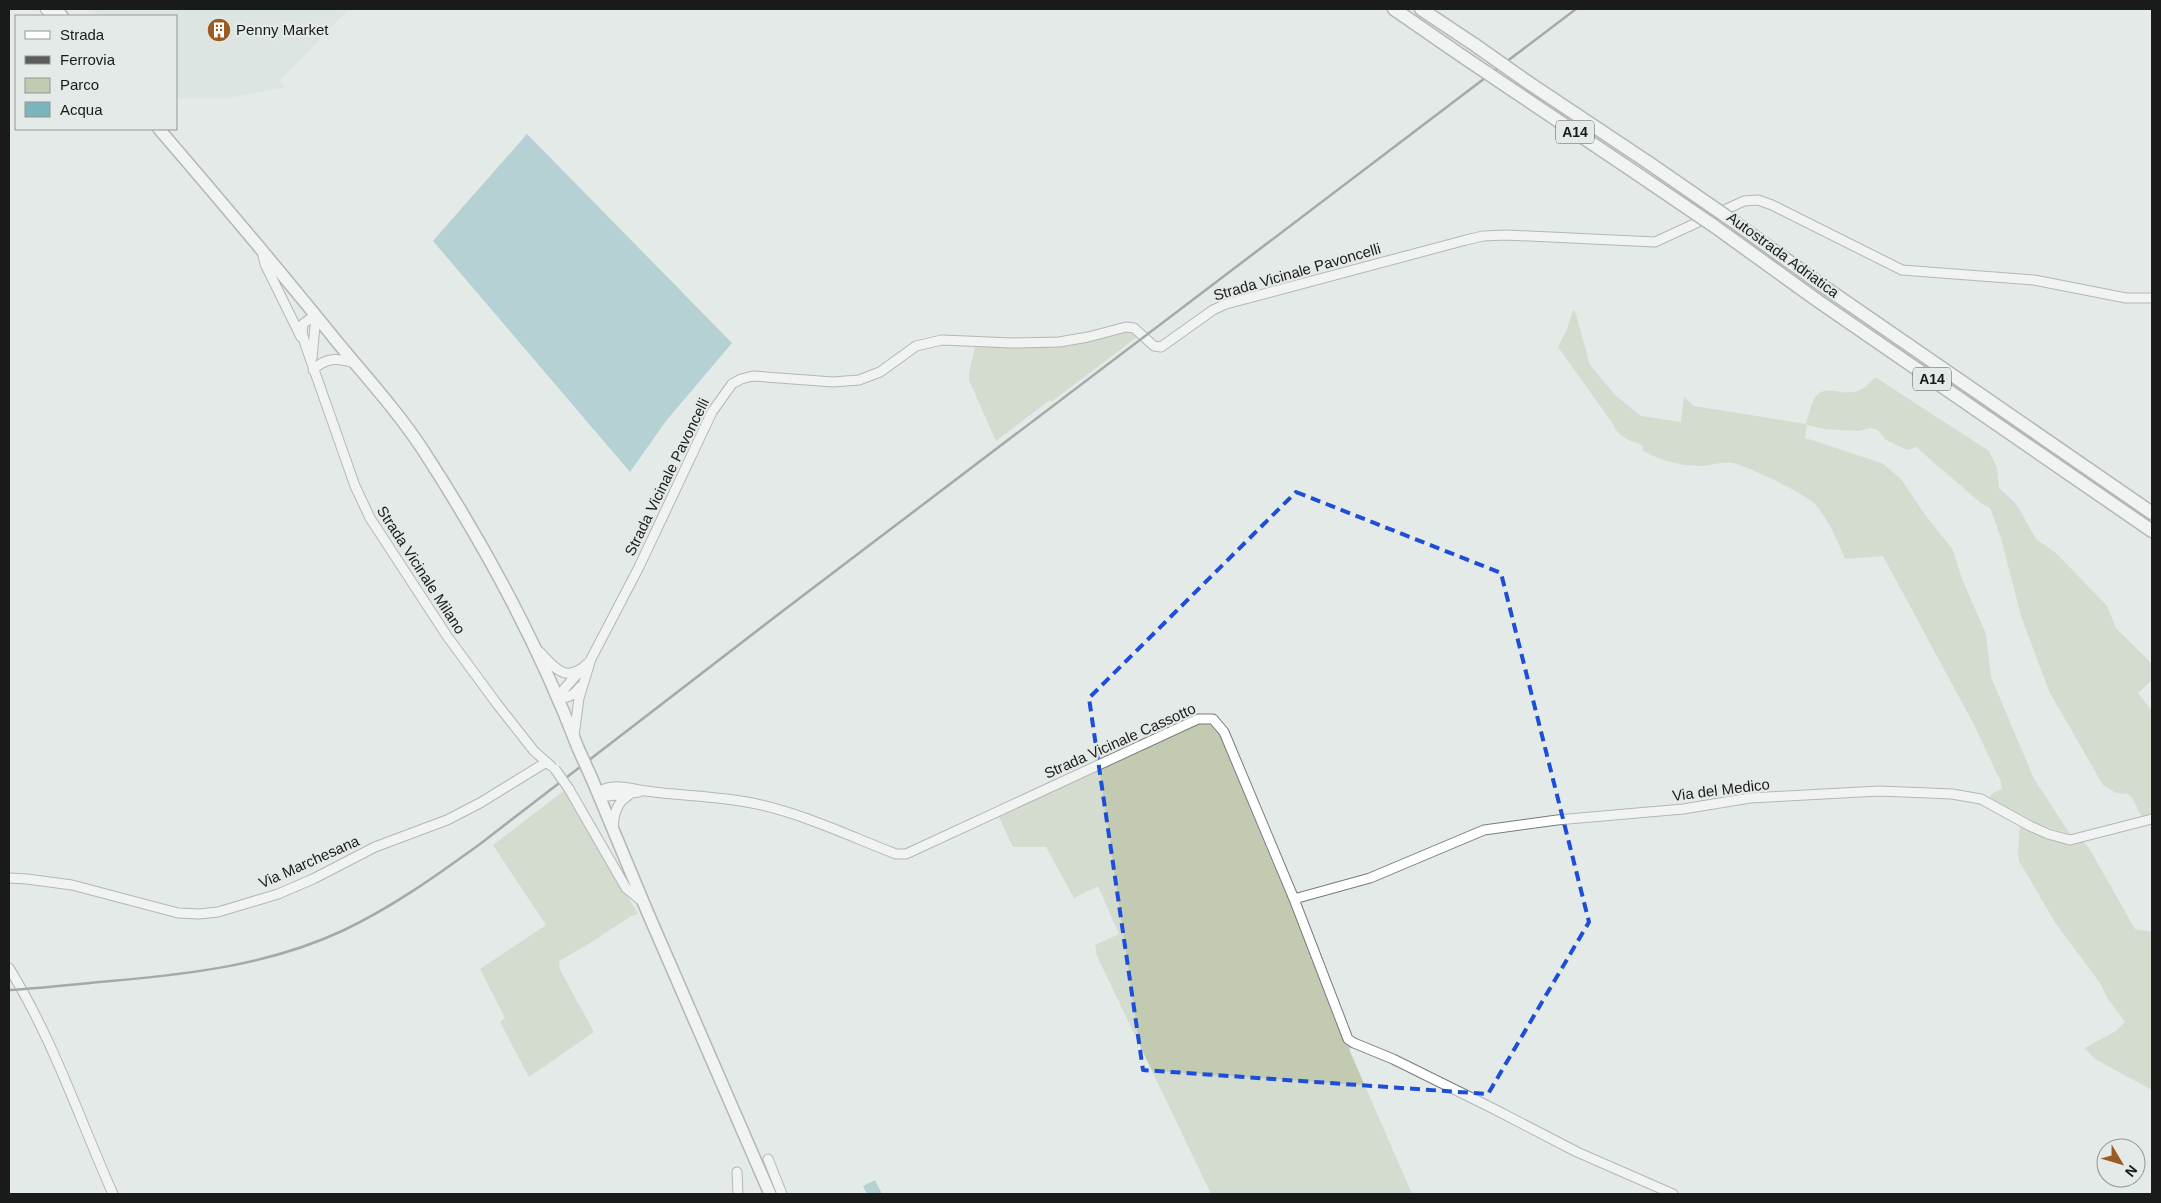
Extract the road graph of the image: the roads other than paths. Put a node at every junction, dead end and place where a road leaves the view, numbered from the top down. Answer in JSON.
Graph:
{"nodes":[{"id":1,"x":1394,"y":9,"type":"edge"},
{"id":2,"x":1422,"y":9,"type":"edge"},
{"id":3,"x":160,"y":130,"type":"edge"},
{"id":4,"x":262,"y":250,"type":"junction"},
{"id":5,"x":2152,"y":298,"type":"edge"},
{"id":6,"x":316,"y":316,"type":"junction"},
{"id":7,"x":305,"y":344,"type":"junction"},
{"id":8,"x":354,"y":363,"type":"junction"},
{"id":9,"x":313,"y":370,"type":"junction"},
{"id":10,"x":2152,"y":513,"type":"edge"},
{"id":11,"x":2152,"y":530,"type":"edge"},
{"id":12,"x":533,"y":643,"type":"junction"},
{"id":13,"x":591,"y":659,"type":"junction"},
{"id":14,"x":580,"y":670,"type":"junction"},
{"id":15,"x":583,"y":681,"type":"junction"},
{"id":16,"x":557,"y":697,"type":"junction"},
{"id":17,"x":574,"y":736,"type":"junction"},
{"id":18,"x":545,"y":763,"type":"junction"},
{"id":19,"x":644,"y":791,"type":"junction"},
{"id":20,"x":598,"y":792,"type":"junction"},
{"id":21,"x":634,"y":793,"type":"junction"},
{"id":22,"x":2152,"y":818,"type":"edge"},
{"id":23,"x":613,"y":829,"type":"junction"},
{"id":24,"x":9,"y":878,"type":"edge"},
{"id":25,"x":1294,"y":899,"type":"junction"},
{"id":26,"x":644,"y":902,"type":"junction"},
{"id":27,"x":9,"y":968,"type":"edge"},
{"id":28,"x":768,"y":1159,"type":"dead end"},
{"id":29,"x":737,"y":1172,"type":"dead end"},
{"id":30,"x":113,"y":1194,"type":"edge"},
{"id":31,"x":738,"y":1194,"type":"edge"},
{"id":32,"x":770,"y":1194,"type":"edge"},
{"id":33,"x":782,"y":1194,"type":"edge"},
{"id":34,"x":1673,"y":1194,"type":"edge"}],
"edges":[{"from":1,"to":11,"type":"highway","name":"Autostrada Adriatica","number":"A14","bridge":true},
{"from":2,"to":10,"type":"highway","name":"Autostrada Adriatica","number":"A14","bridge":true},
{"from":3,"to":4,"type":"main road"},
{"from":4,"to":6,"type":"main road"},
{"from":4,"to":7,"type":"street"},
{"from":5,"to":13,"type":"street","name":"Strada Vicinale Pavoncelli"},
{"from":6,"to":7,"type":"street"},
{"from":6,"to":8,"type":"main road"},
{"from":6,"to":9,"type":"street"},
{"from":7,"to":9,"type":"street","name":"Strada Vicinale Milano"},
{"from":8,"to":9,"type":"street"},
{"from":8,"to":12,"type":"main road"},
{"from":9,"to":18,"type":"street","name":"Strada Vicinale Milano"},
{"from":12,"to":14,"type":"street"},
{"from":12,"to":16,"type":"main road"},
{"from":13,"to":14,"type":"street","name":"Strada Vicinale Pavoncelli"},
{"from":13,"to":15,"type":"street","name":"Strada Vicinale Pavoncelli"},
{"from":14,"to":16,"type":"street","name":"Strada Vicinale Pavoncelli"},
{"from":15,"to":16,"type":"street"},
{"from":15,"to":17,"type":"street","name":"Strada Vicinale Pavoncelli"},
{"from":16,"to":17,"type":"main road"},
{"from":17,"to":20,"type":"main road","bridge":true},
{"from":18,"to":24,"type":"street","name":"Via Marchesana"},
{"from":18,"to":26,"type":"street","name":"Strada Vicinale Milano","bridge":true},
{"from":19,"to":20,"type":"street","name":"Strada Vicinale Cassotto"},
{"from":19,"to":21,"type":"street"},
{"from":19,"to":25,"type":"street","name":"Strada Vicinale Cassotto"},
{"from":20,"to":21,"type":"street"},
{"from":20,"to":23,"type":"main road"},
{"from":21,"to":23,"type":"street"},
{"from":22,"to":25,"type":"street","name":"Via del Medico"},
{"from":23,"to":26,"type":"main road"},
{"from":25,"to":34,"type":"street","name":"Strada Vicinale Cassotto"},
{"from":26,"to":32,"type":"main road"},
{"from":27,"to":30,"type":"street"},
{"from":28,"to":33,"type":"street"},
{"from":29,"to":31,"type":"street"}]}
